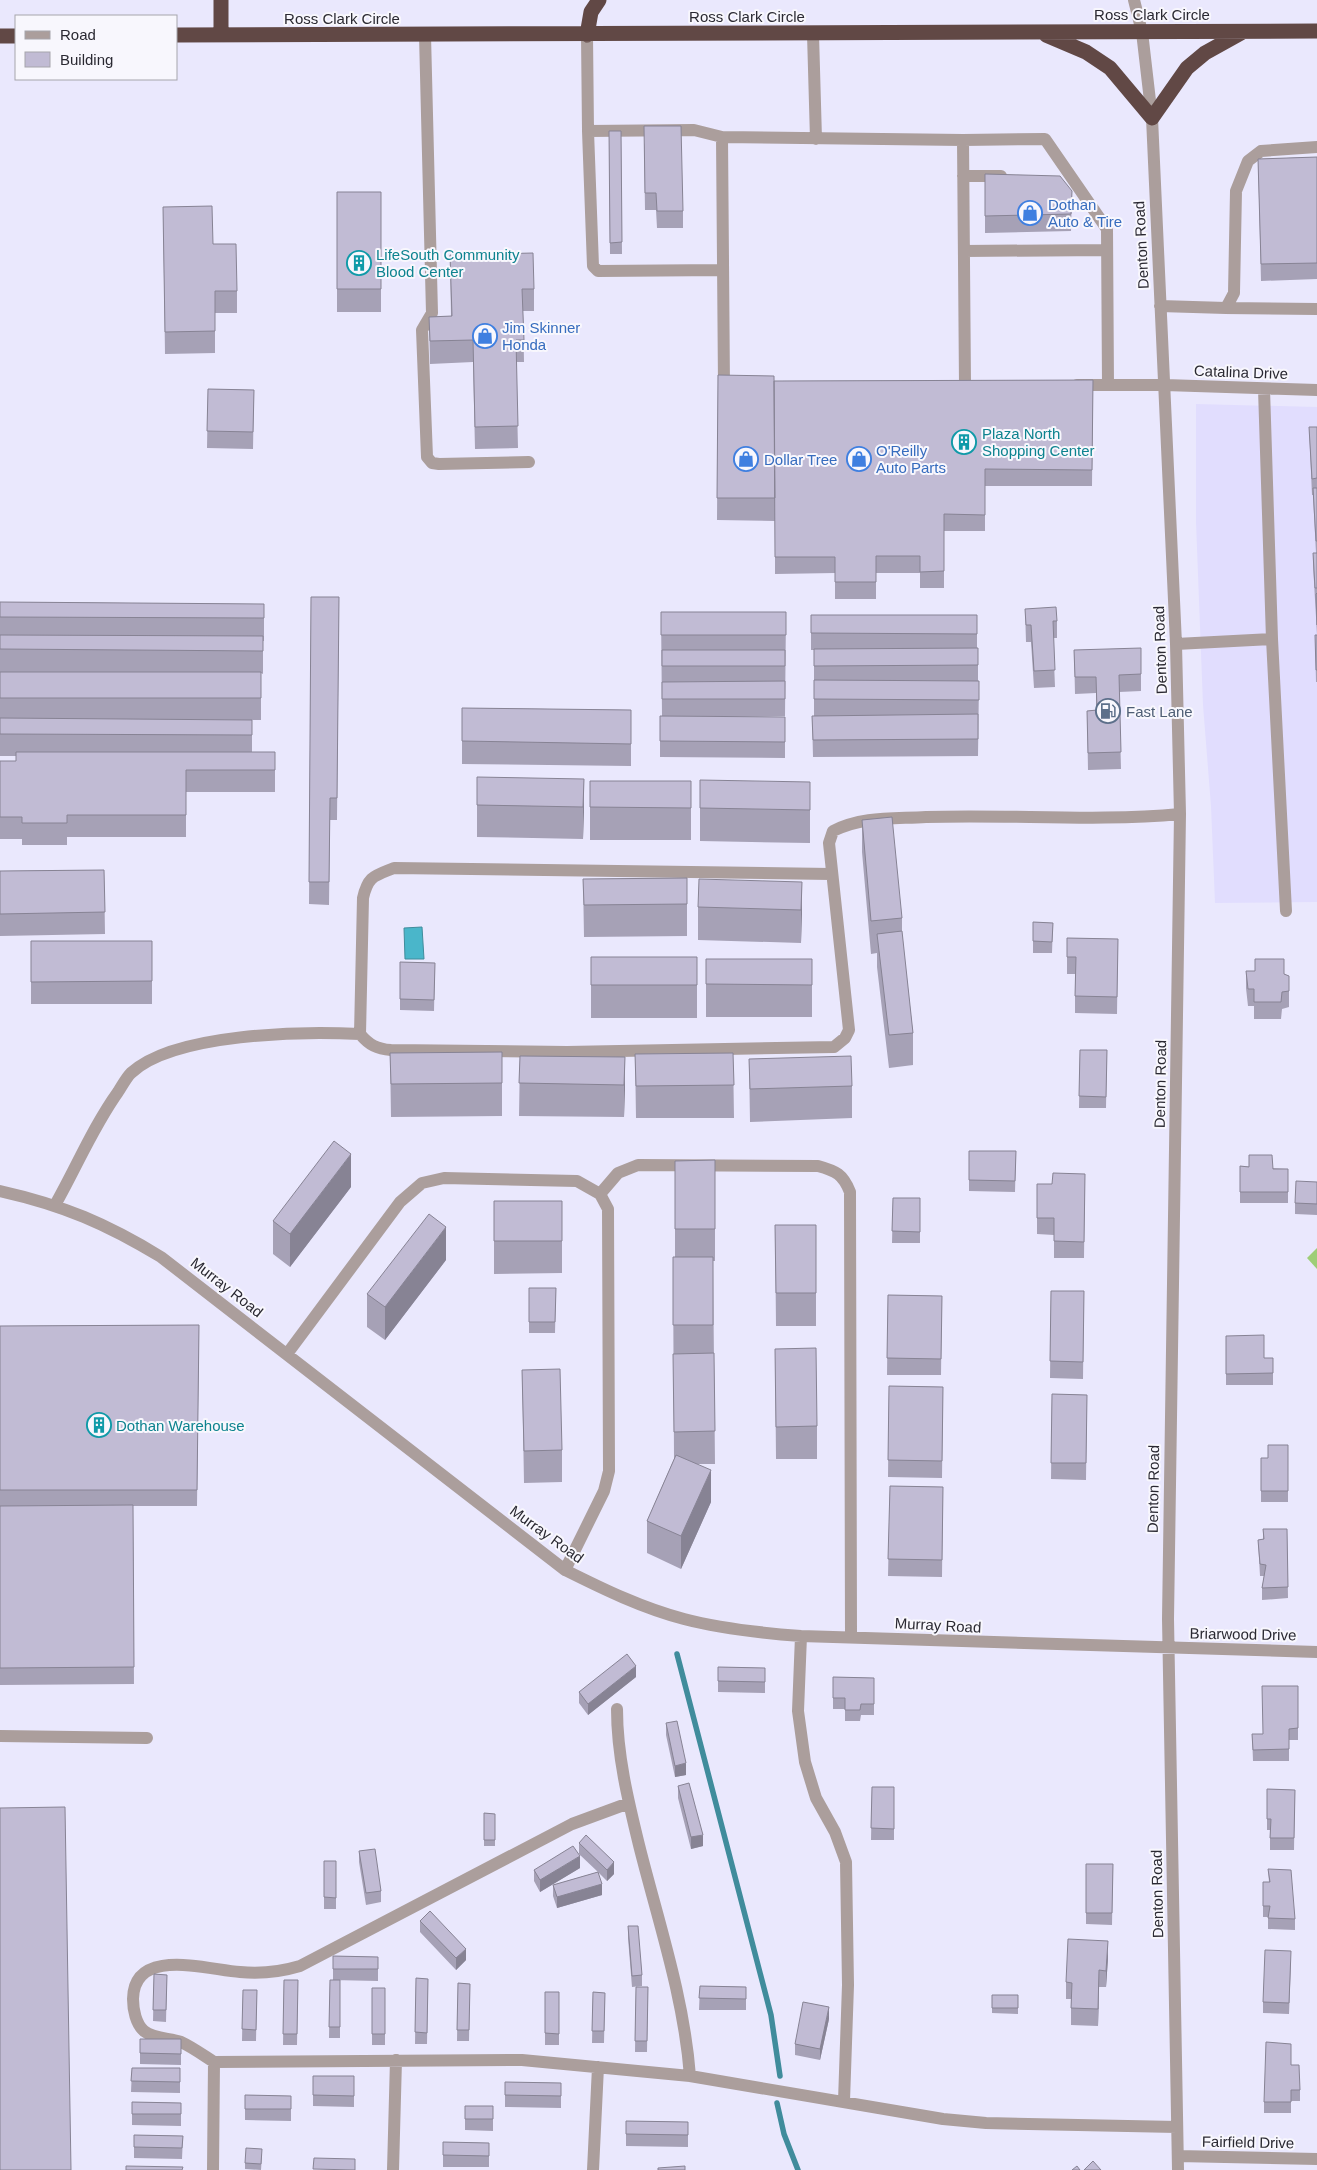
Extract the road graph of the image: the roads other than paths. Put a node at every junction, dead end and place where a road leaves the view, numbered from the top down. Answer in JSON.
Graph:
{"nodes":[{"id":1,"x":221,"y":0,"type":"edge"},
{"id":2,"x":599,"y":0,"type":"edge"},
{"id":3,"x":1134,"y":0,"type":"edge"},
{"id":4,"x":1317,"y":31,"type":"edge"},
{"id":5,"x":1142,"y":32,"type":"junction"},
{"id":6,"x":1242,"y":32,"type":"junction"},
{"id":7,"x":1040,"y":33,"type":"junction"},
{"id":8,"x":813,"y":34,"type":"junction"},
{"id":9,"x":178,"y":35,"type":"edge"},
{"id":10,"x":221,"y":35,"type":"junction"},
{"id":11,"x":425,"y":35,"type":"junction"},
{"id":12,"x":587,"y":35,"type":"junction"},
{"id":13,"x":0,"y":36,"type":"edge"},
{"id":14,"x":15,"y":36,"type":"edge"},
{"id":15,"x":1152,"y":118,"type":"junction"},
{"id":16,"x":588,"y":131,"type":"junction"},
{"id":17,"x":722,"y":137,"type":"junction"},
{"id":18,"x":816,"y":139,"type":"junction"},
{"id":19,"x":963,"y":140,"type":"junction"},
{"id":20,"x":1317,"y":147,"type":"edge"},
{"id":21,"x":963,"y":176,"type":"junction"},
{"id":22,"x":1011,"y":176,"type":"edge"},
{"id":23,"x":1106,"y":250,"type":"junction"},
{"id":24,"x":964,"y":251,"type":"junction"},
{"id":25,"x":723,"y":270,"type":"junction"},
{"id":26,"x":1160,"y":306,"type":"junction"},
{"id":27,"x":1224,"y":308,"type":"junction"},
{"id":28,"x":1317,"y":309,"type":"edge"},
{"id":29,"x":964,"y":385,"type":"edge"},
{"id":30,"x":1060,"y":385,"type":"edge"},
{"id":31,"x":1108,"y":385,"type":"junction"},
{"id":32,"x":1165,"y":385,"type":"junction"},
{"id":33,"x":742,"y":386,"type":"edge"},
{"id":34,"x":1264,"y":389,"type":"junction"},
{"id":35,"x":1317,"y":390,"type":"edge"},
{"id":36,"x":529,"y":462,"type":"dead end"},
{"id":37,"x":1272,"y":639,"type":"junction"},
{"id":38,"x":1176,"y":644,"type":"junction"},
{"id":39,"x":1180,"y":814,"type":"junction"},
{"id":40,"x":832,"y":874,"type":"junction"},
{"id":41,"x":1286,"y":911,"type":"dead end"},
{"id":42,"x":360,"y":1034,"type":"junction"},
{"id":43,"x":0,"y":1191,"type":"edge"},
{"id":44,"x":600,"y":1194,"type":"junction"},
{"id":45,"x":55,"y":1205,"type":"junction"},
{"id":46,"x":287,"y":1354,"type":"junction"},
{"id":47,"x":564,"y":1570,"type":"junction"},
{"id":48,"x":801,"y":1636,"type":"junction"},
{"id":49,"x":851,"y":1637,"type":"junction"},
{"id":50,"x":1168,"y":1648,"type":"junction"},
{"id":51,"x":1317,"y":1652,"type":"edge"},
{"id":52,"x":617,"y":1709,"type":"dead end"},
{"id":53,"x":0,"y":1736,"type":"edge"},
{"id":54,"x":147,"y":1738,"type":"dead end"},
{"id":55,"x":628,"y":1803,"type":"junction"},
{"id":56,"x":396,"y":2060,"type":"junction"},
{"id":57,"x":214,"y":2062,"type":"junction"},
{"id":58,"x":598,"y":2067,"type":"junction"},
{"id":59,"x":690,"y":2076,"type":"junction"},
{"id":60,"x":844,"y":2101,"type":"junction"},
{"id":61,"x":1177,"y":2127,"type":"junction"},
{"id":62,"x":1178,"y":2156,"type":"junction"},
{"id":63,"x":1317,"y":2159,"type":"edge"},
{"id":64,"x":213,"y":2170,"type":"edge"},
{"id":65,"x":393,"y":2170,"type":"edge"},
{"id":66,"x":593,"y":2170,"type":"edge"},
{"id":67,"x":1178,"y":2170,"type":"edge"}],
"edges":[{"from":1,"to":10,"type":"highway"},
{"from":2,"to":12,"type":"highway"},
{"from":3,"to":5,"type":"street","name":"Denton Road"},
{"from":4,"to":6,"type":"highway","name":"Ross Clark Circle"},
{"from":5,"to":6,"type":"highway","name":"Ross Clark Circle"},
{"from":5,"to":7,"type":"highway","name":"Ross Clark Circle"},
{"from":5,"to":15,"type":"street","name":"Denton Road"},
{"from":6,"to":15,"type":"highway"},
{"from":7,"to":8,"type":"highway","name":"Ross Clark Circle"},
{"from":7,"to":15,"type":"highway"},
{"from":8,"to":12,"type":"highway","name":"Ross Clark Circle"},
{"from":8,"to":18,"type":"street"},
{"from":9,"to":10,"type":"highway","name":"Ross Clark Circle"},
{"from":10,"to":11,"type":"highway","name":"Ross Clark Circle"},
{"from":11,"to":12,"type":"highway","name":"Ross Clark Circle"},
{"from":11,"to":36,"type":"street"},
{"from":12,"to":16,"type":"street"},
{"from":13,"to":14,"type":"highway"},
{"from":15,"to":26,"type":"street","name":"Denton Road"},
{"from":16,"to":17,"type":"street"},
{"from":16,"to":25,"type":"street"},
{"from":17,"to":18,"type":"street"},
{"from":17,"to":25,"type":"street"},
{"from":18,"to":19,"type":"street"},
{"from":19,"to":21,"type":"street"},
{"from":19,"to":23,"type":"street"},
{"from":20,"to":27,"type":"street"},
{"from":21,"to":22,"type":"street"},
{"from":21,"to":24,"type":"street"},
{"from":23,"to":24,"type":"street"},
{"from":23,"to":31,"type":"street"},
{"from":24,"to":29,"type":"street"},
{"from":25,"to":33,"type":"street"},
{"from":26,"to":27,"type":"street"},
{"from":26,"to":32,"type":"street","name":"Denton Road"},
{"from":27,"to":28,"type":"street"},
{"from":30,"to":31,"type":"street","name":"Catalina Drive"},
{"from":31,"to":32,"type":"street","name":"Catalina Drive"},
{"from":32,"to":34,"type":"street","name":"Catalina Drive"},
{"from":32,"to":38,"type":"street","name":"Denton Road"},
{"from":34,"to":35,"type":"street","name":"Catalina Drive"},
{"from":34,"to":37,"type":"street"},
{"from":37,"to":38,"type":"street"},
{"from":37,"to":41,"type":"street"},
{"from":38,"to":39,"type":"street","name":"Denton Road"},
{"from":39,"to":40,"type":"street"},
{"from":39,"to":50,"type":"street","name":"Denton Road"},
{"from":40,"to":42,"type":"street"},
{"from":40,"to":42,"type":"street"},
{"from":42,"to":45,"type":"street"},
{"from":43,"to":45,"type":"street","name":"Murray Road"},
{"from":44,"to":46,"type":"street"},
{"from":44,"to":47,"type":"street"},
{"from":44,"to":49,"type":"street"},
{"from":45,"to":46,"type":"street","name":"Murray Road"},
{"from":46,"to":47,"type":"street","name":"Murray Road"},
{"from":47,"to":48,"type":"street","name":"Murray Road"},
{"from":48,"to":49,"type":"street","name":"Murray Road"},
{"from":48,"to":60,"type":"street"},
{"from":49,"to":50,"type":"street","name":"Murray Road"},
{"from":50,"to":51,"type":"street","name":"Briarwood Drive"},
{"from":50,"to":61,"type":"street","name":"Denton Road"},
{"from":52,"to":55,"type":"street"},
{"from":53,"to":54,"type":"street"},
{"from":55,"to":57,"type":"street"},
{"from":55,"to":59,"type":"street"},
{"from":56,"to":57,"type":"street"},
{"from":56,"to":58,"type":"street"},
{"from":56,"to":65,"type":"street"},
{"from":57,"to":64,"type":"street"},
{"from":58,"to":59,"type":"street"},
{"from":58,"to":66,"type":"street"},
{"from":59,"to":60,"type":"street"},
{"from":60,"to":61,"type":"street"},
{"from":61,"to":62,"type":"street","name":"Denton Road"},
{"from":62,"to":63,"type":"street","name":"Fairfield Drive"},
{"from":62,"to":67,"type":"street","name":"Denton Road"}]}
